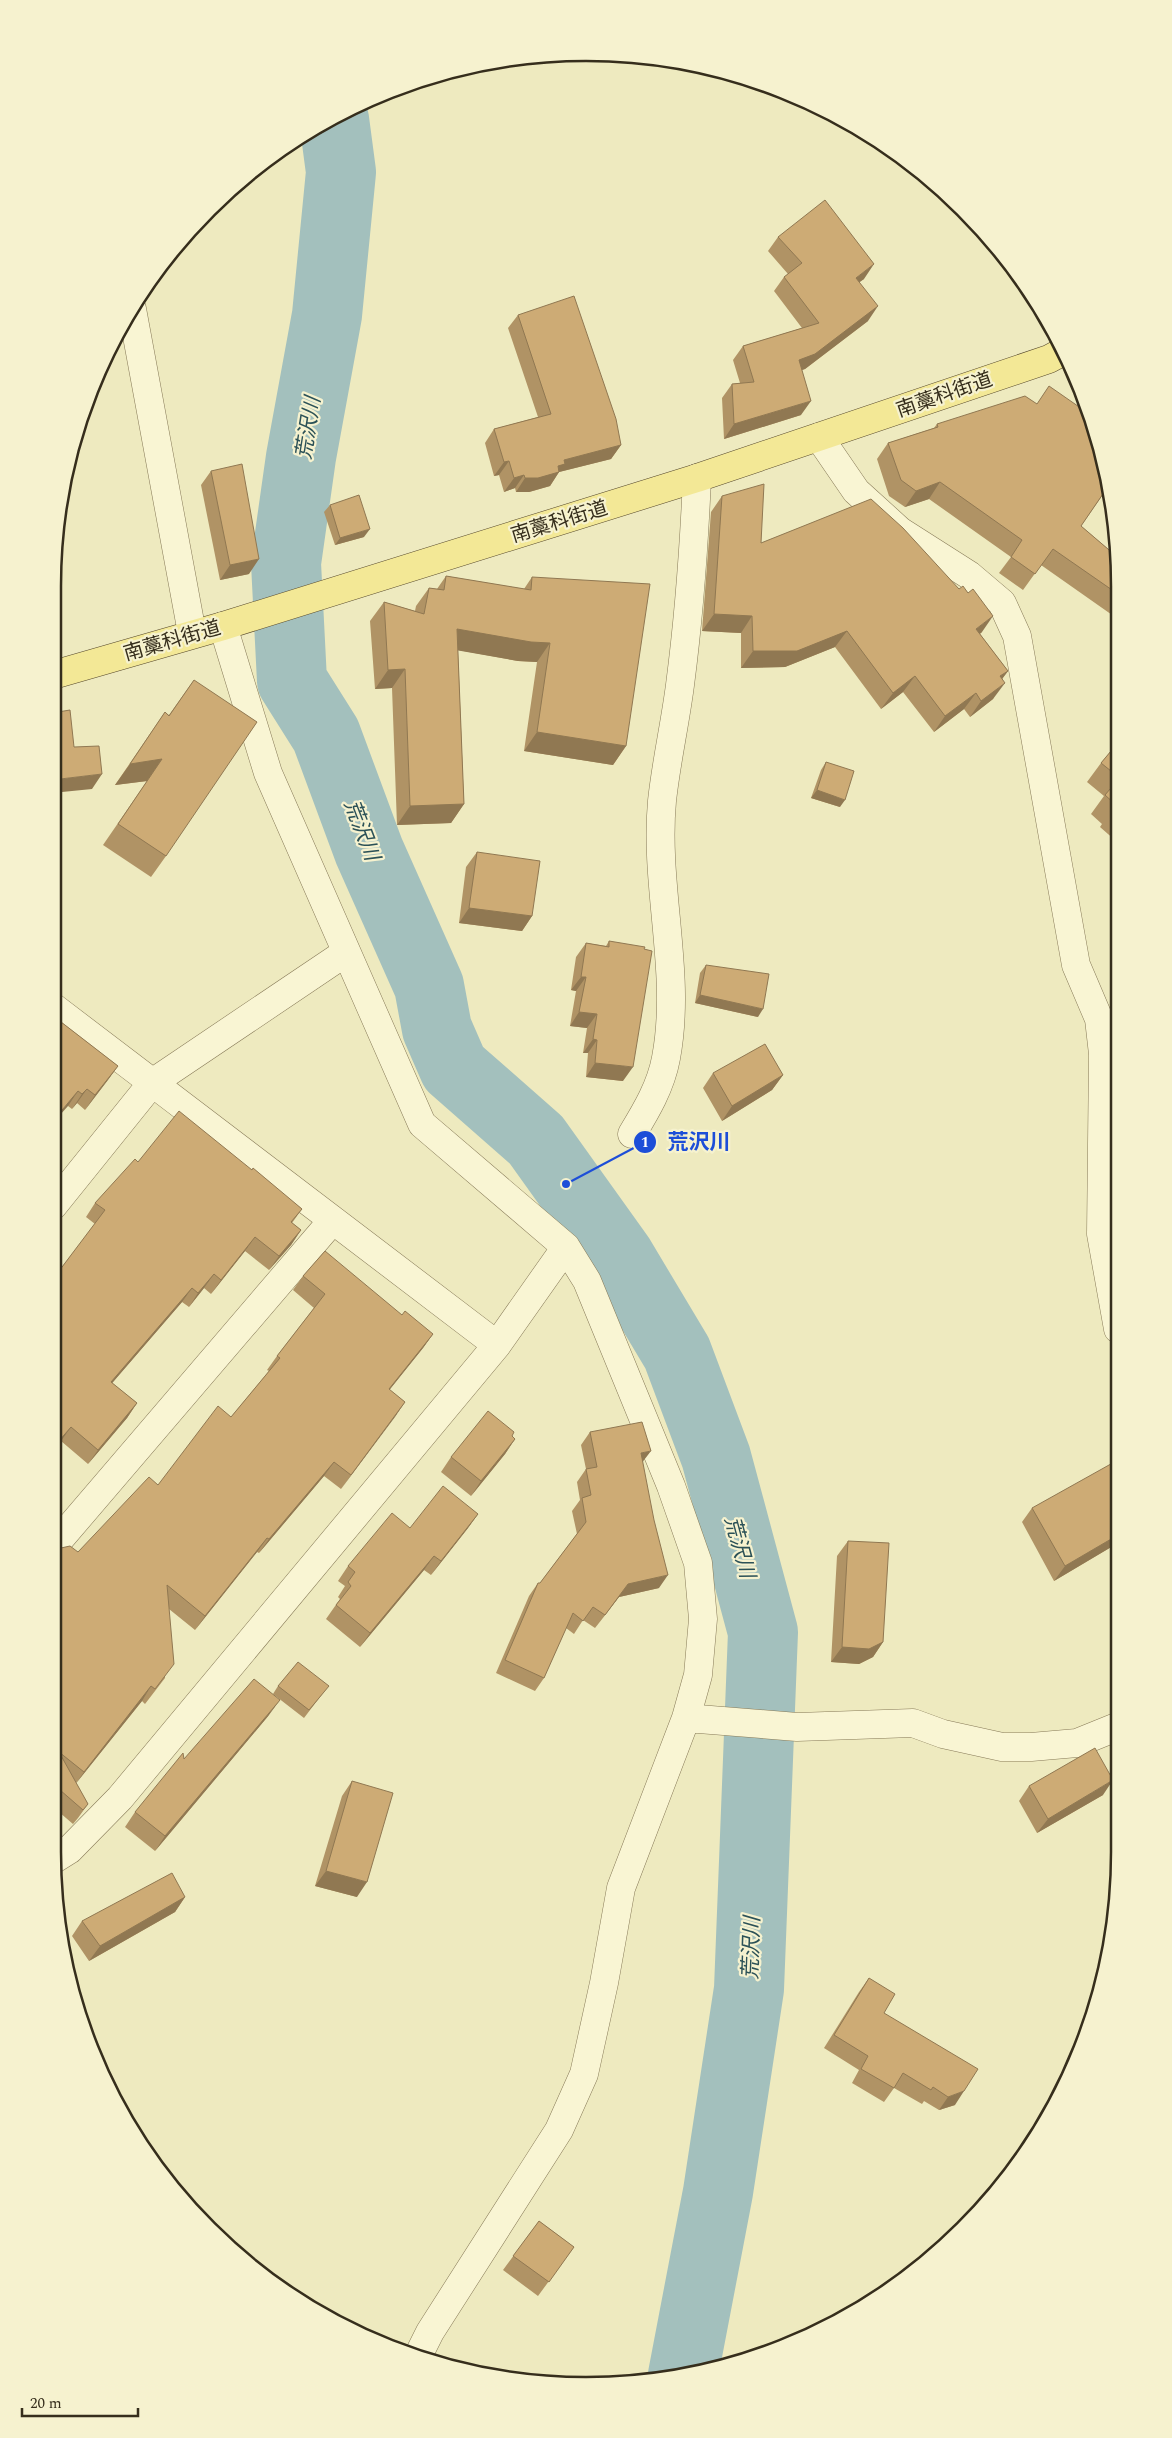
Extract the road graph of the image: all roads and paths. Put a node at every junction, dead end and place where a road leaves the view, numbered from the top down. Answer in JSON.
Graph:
{"nodes":[{"id":1,"x":134,"y":320,"type":"edge"},
{"id":2,"x":1057,"y":355,"type":"edge"},
{"id":3,"x":819,"y":437,"type":"junction"},
{"id":4,"x":697,"y":478,"type":"junction"},
{"id":5,"x":223,"y":626,"type":"junction"},
{"id":6,"x":192,"y":634,"type":"junction"},
{"id":7,"x":61,"y":672,"type":"edge"},
{"id":8,"x":345,"y":953,"type":"junction"},
{"id":9,"x":61,"y":1014,"type":"edge"},
{"id":10,"x":152,"y":1083,"type":"junction"},
{"id":11,"x":632,"y":1134,"type":"dead end"},
{"id":12,"x":61,"y":1195,"type":"edge"},
{"id":13,"x":332,"y":1221,"type":"junction"},
{"id":14,"x":566,"y":1247,"type":"junction"},
{"id":15,"x":1111,"y":1290,"type":"edge"},
{"id":16,"x":497,"y":1345,"type":"junction"},
{"id":17,"x":61,"y":1537,"type":"edge"},
{"id":18,"x":698,"y":1719,"type":"junction"},
{"id":19,"x":1111,"y":1729,"type":"edge"},
{"id":20,"x":61,"y":1855,"type":"edge"},
{"id":21,"x":421,"y":2350,"type":"edge"}],
"edges":[{"from":1,"to":6,"type":"street"},
{"from":2,"to":3,"type":"main road","name":"南藁科街道"},
{"from":3,"to":4,"type":"main road","name":"南藁科街道"},
{"from":3,"to":15,"type":"street"},
{"from":4,"to":5,"type":"main road","name":"南藁科街道"},
{"from":4,"to":11,"type":"street"},
{"from":5,"to":6,"type":"main road","name":"南藁科街道"},
{"from":5,"to":8,"type":"street"},
{"from":6,"to":7,"type":"main road","name":"南藁科街道"},
{"from":8,"to":10,"type":"street"},
{"from":8,"to":14,"type":"street"},
{"from":9,"to":10,"type":"street"},
{"from":10,"to":12,"type":"street"},
{"from":10,"to":13,"type":"street"},
{"from":13,"to":16,"type":"street"},
{"from":13,"to":17,"type":"street"},
{"from":14,"to":16,"type":"street"},
{"from":14,"to":18,"type":"street"},
{"from":16,"to":20,"type":"street"},
{"from":18,"to":19,"type":"street"},
{"from":18,"to":21,"type":"street"}]}
